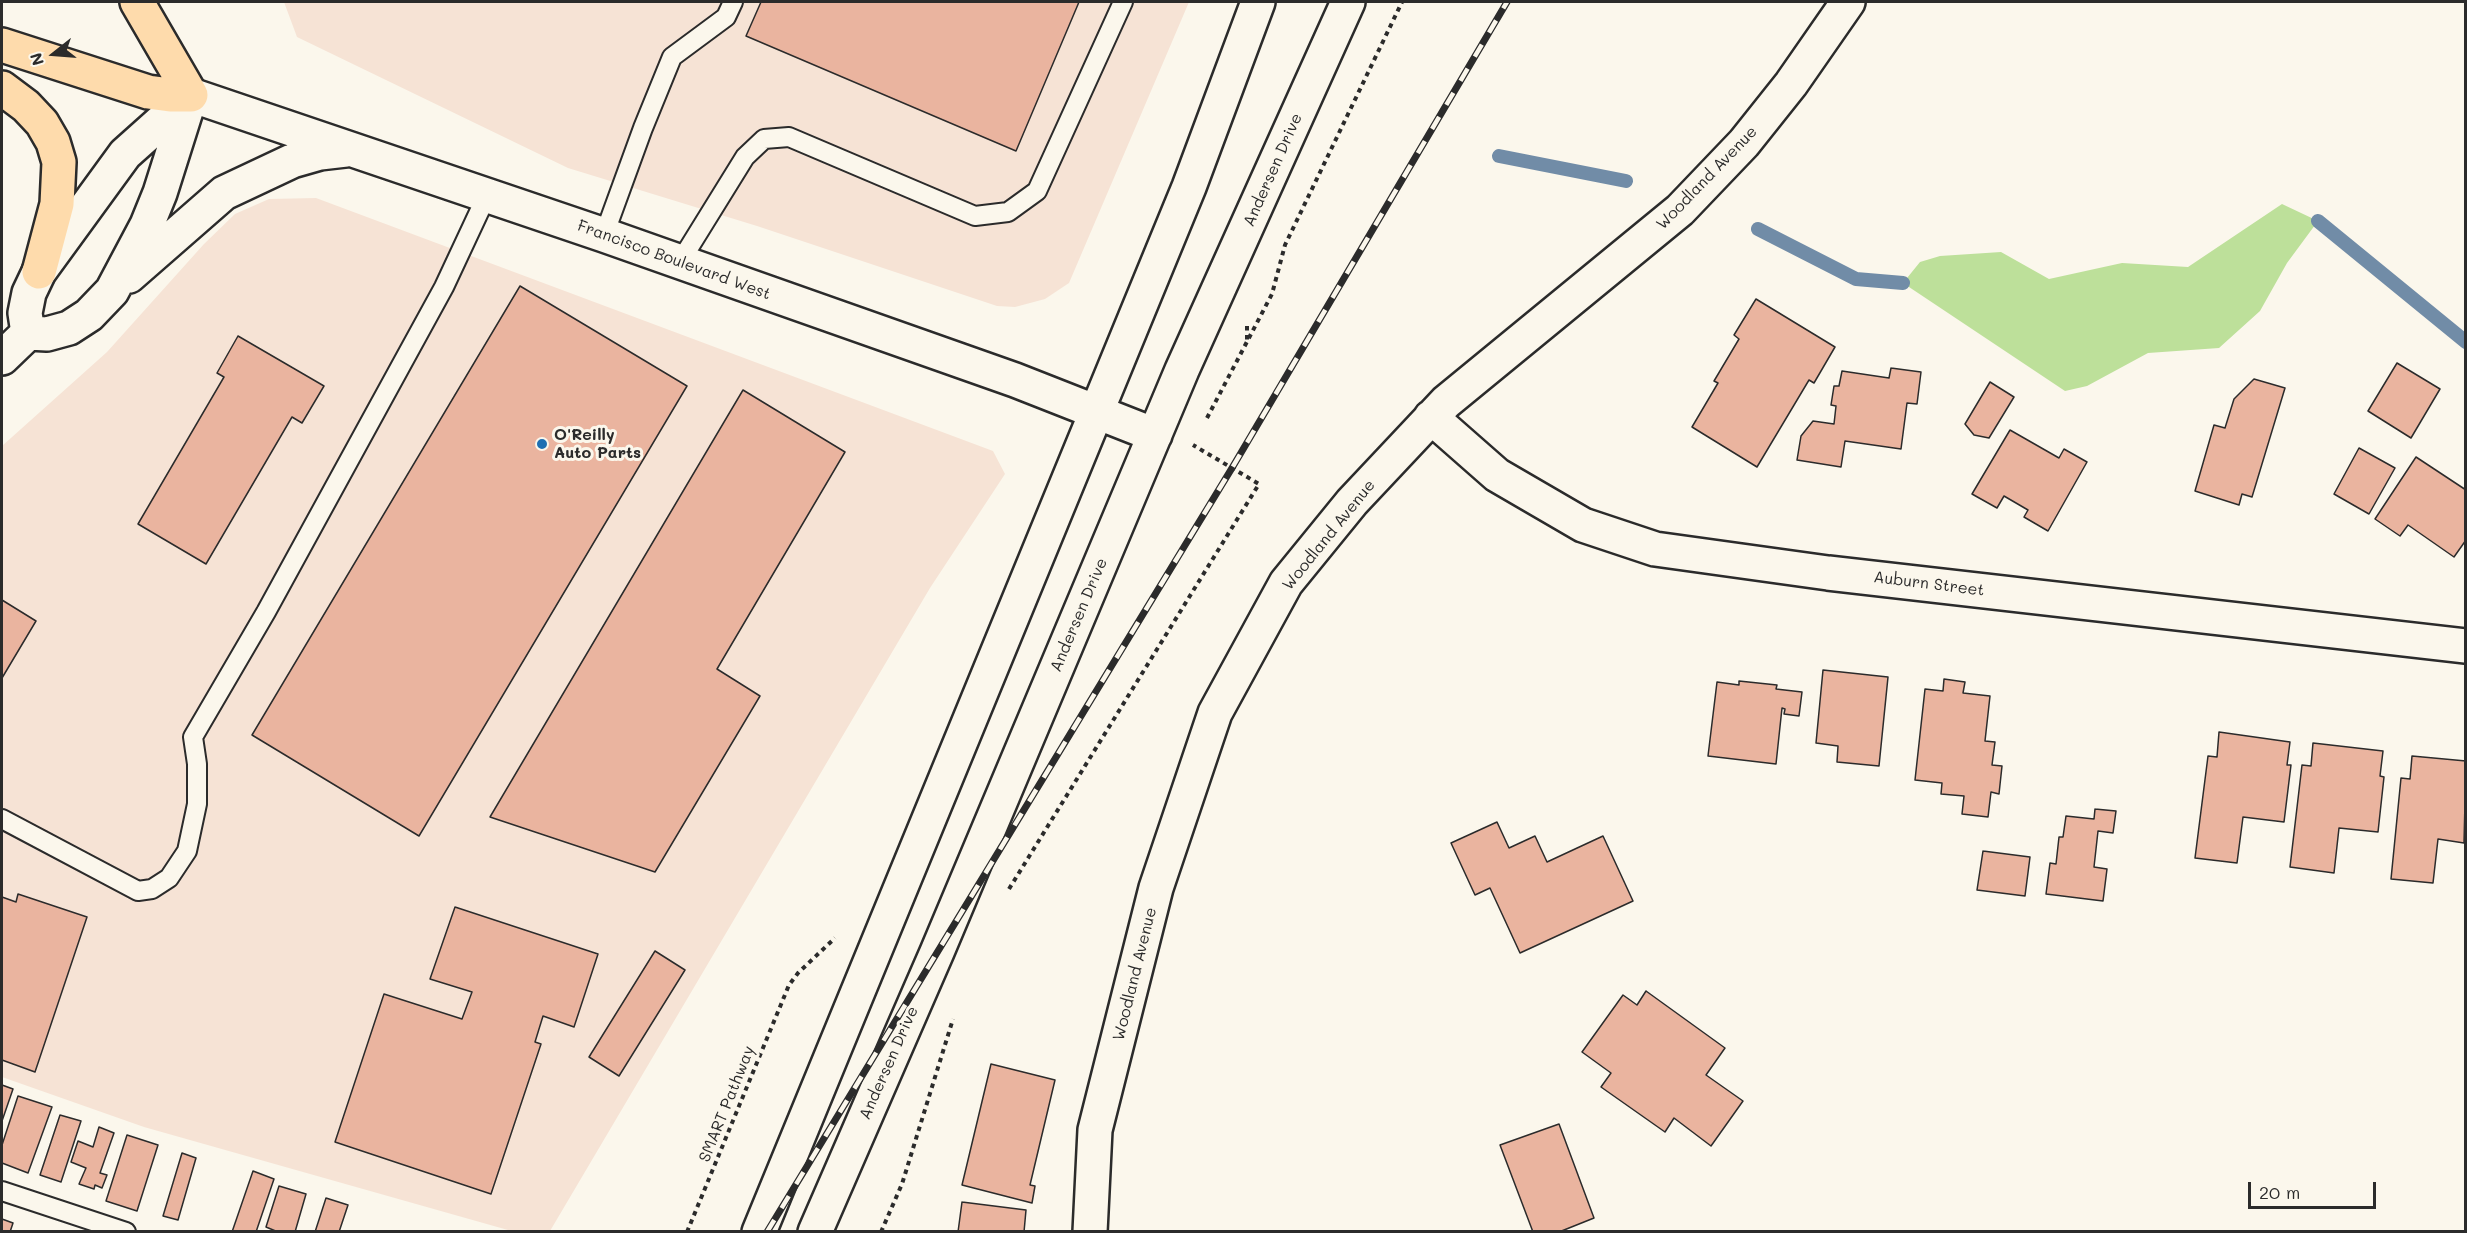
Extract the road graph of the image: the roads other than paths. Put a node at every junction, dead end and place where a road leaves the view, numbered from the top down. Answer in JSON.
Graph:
{"nodes":[{"id":1,"x":137,"y":2,"type":"edge"},
{"id":2,"x":733,"y":2,"type":"edge"},
{"id":3,"x":1123,"y":2,"type":"edge"},
{"id":4,"x":1258,"y":2,"type":"edge"},
{"id":5,"x":1348,"y":2,"type":"edge"},
{"id":6,"x":1848,"y":2,"type":"edge"},
{"id":7,"x":2,"y":45,"type":"edge"},
{"id":8,"x":2,"y":88,"type":"edge"},
{"id":9,"x":190,"y":95,"type":"junction"},
{"id":10,"x":349,"y":149,"type":"junction"},
{"id":11,"x":487,"y":195,"type":"junction"},
{"id":12,"x":604,"y":235,"type":"junction"},
{"id":13,"x":680,"y":262,"type":"junction"},
{"id":14,"x":39,"y":272,"type":"junction"},
{"id":15,"x":112,"y":291,"type":"junction"},
{"id":16,"x":28,"y":333,"type":"junction"},
{"id":17,"x":2,"y":358,"type":"edge"},
{"id":18,"x":1096,"y":411,"type":"junction"},
{"id":19,"x":1431,"y":417,"type":"junction"},
{"id":20,"x":1155,"y":435,"type":"junction"},
{"id":21,"x":2466,"y":646,"type":"edge"},
{"id":22,"x":2,"y":819,"type":"edge"},
{"id":23,"x":2,"y":1191,"type":"edge"},
{"id":24,"x":126,"y":1232,"type":"edge"},
{"id":25,"x":759,"y":1232,"type":"edge"},
{"id":26,"x":815,"y":1232,"type":"edge"},
{"id":27,"x":1089,"y":1232,"type":"edge"}],
"edges":[{"from":1,"to":9,"type":"highway"},
{"from":2,"to":12,"type":"lane"},
{"from":3,"to":13,"type":"lane"},
{"from":4,"to":18,"type":"main road"},
{"from":5,"to":20,"type":"main road","name":"Andersen Drive"},
{"from":6,"to":19,"type":"main road","name":"Woodland Avenue"},
{"from":7,"to":9,"type":"highway"},
{"from":8,"to":14,"type":"highway"},
{"from":9,"to":10,"type":"main road","name":"Francisco Boulevard West"},
{"from":9,"to":14,"type":"main road"},
{"from":9,"to":15,"type":"main road"},
{"from":10,"to":11,"type":"main road","name":"Francisco Boulevard West"},
{"from":10,"to":15,"type":"main road"},
{"from":11,"to":12,"type":"main road","name":"Francisco Boulevard West"},
{"from":11,"to":22,"type":"lane"},
{"from":12,"to":13,"type":"main road","name":"Francisco Boulevard West"},
{"from":13,"to":18,"type":"main road","name":"Francisco Boulevard West"},
{"from":14,"to":16,"type":"main road"},
{"from":15,"to":16,"type":"main road"},
{"from":16,"to":17,"type":"main road"},
{"from":18,"to":20,"type":"main road","name":"Francisco Boulevard West"},
{"from":18,"to":25,"type":"main road"},
{"from":19,"to":21,"type":"main road","name":"Auburn Street"},
{"from":19,"to":27,"type":"main road","name":"Woodland Avenue"},
{"from":20,"to":26,"type":"main road","name":"Andersen Drive"},
{"from":23,"to":24,"type":"lane"}]}
